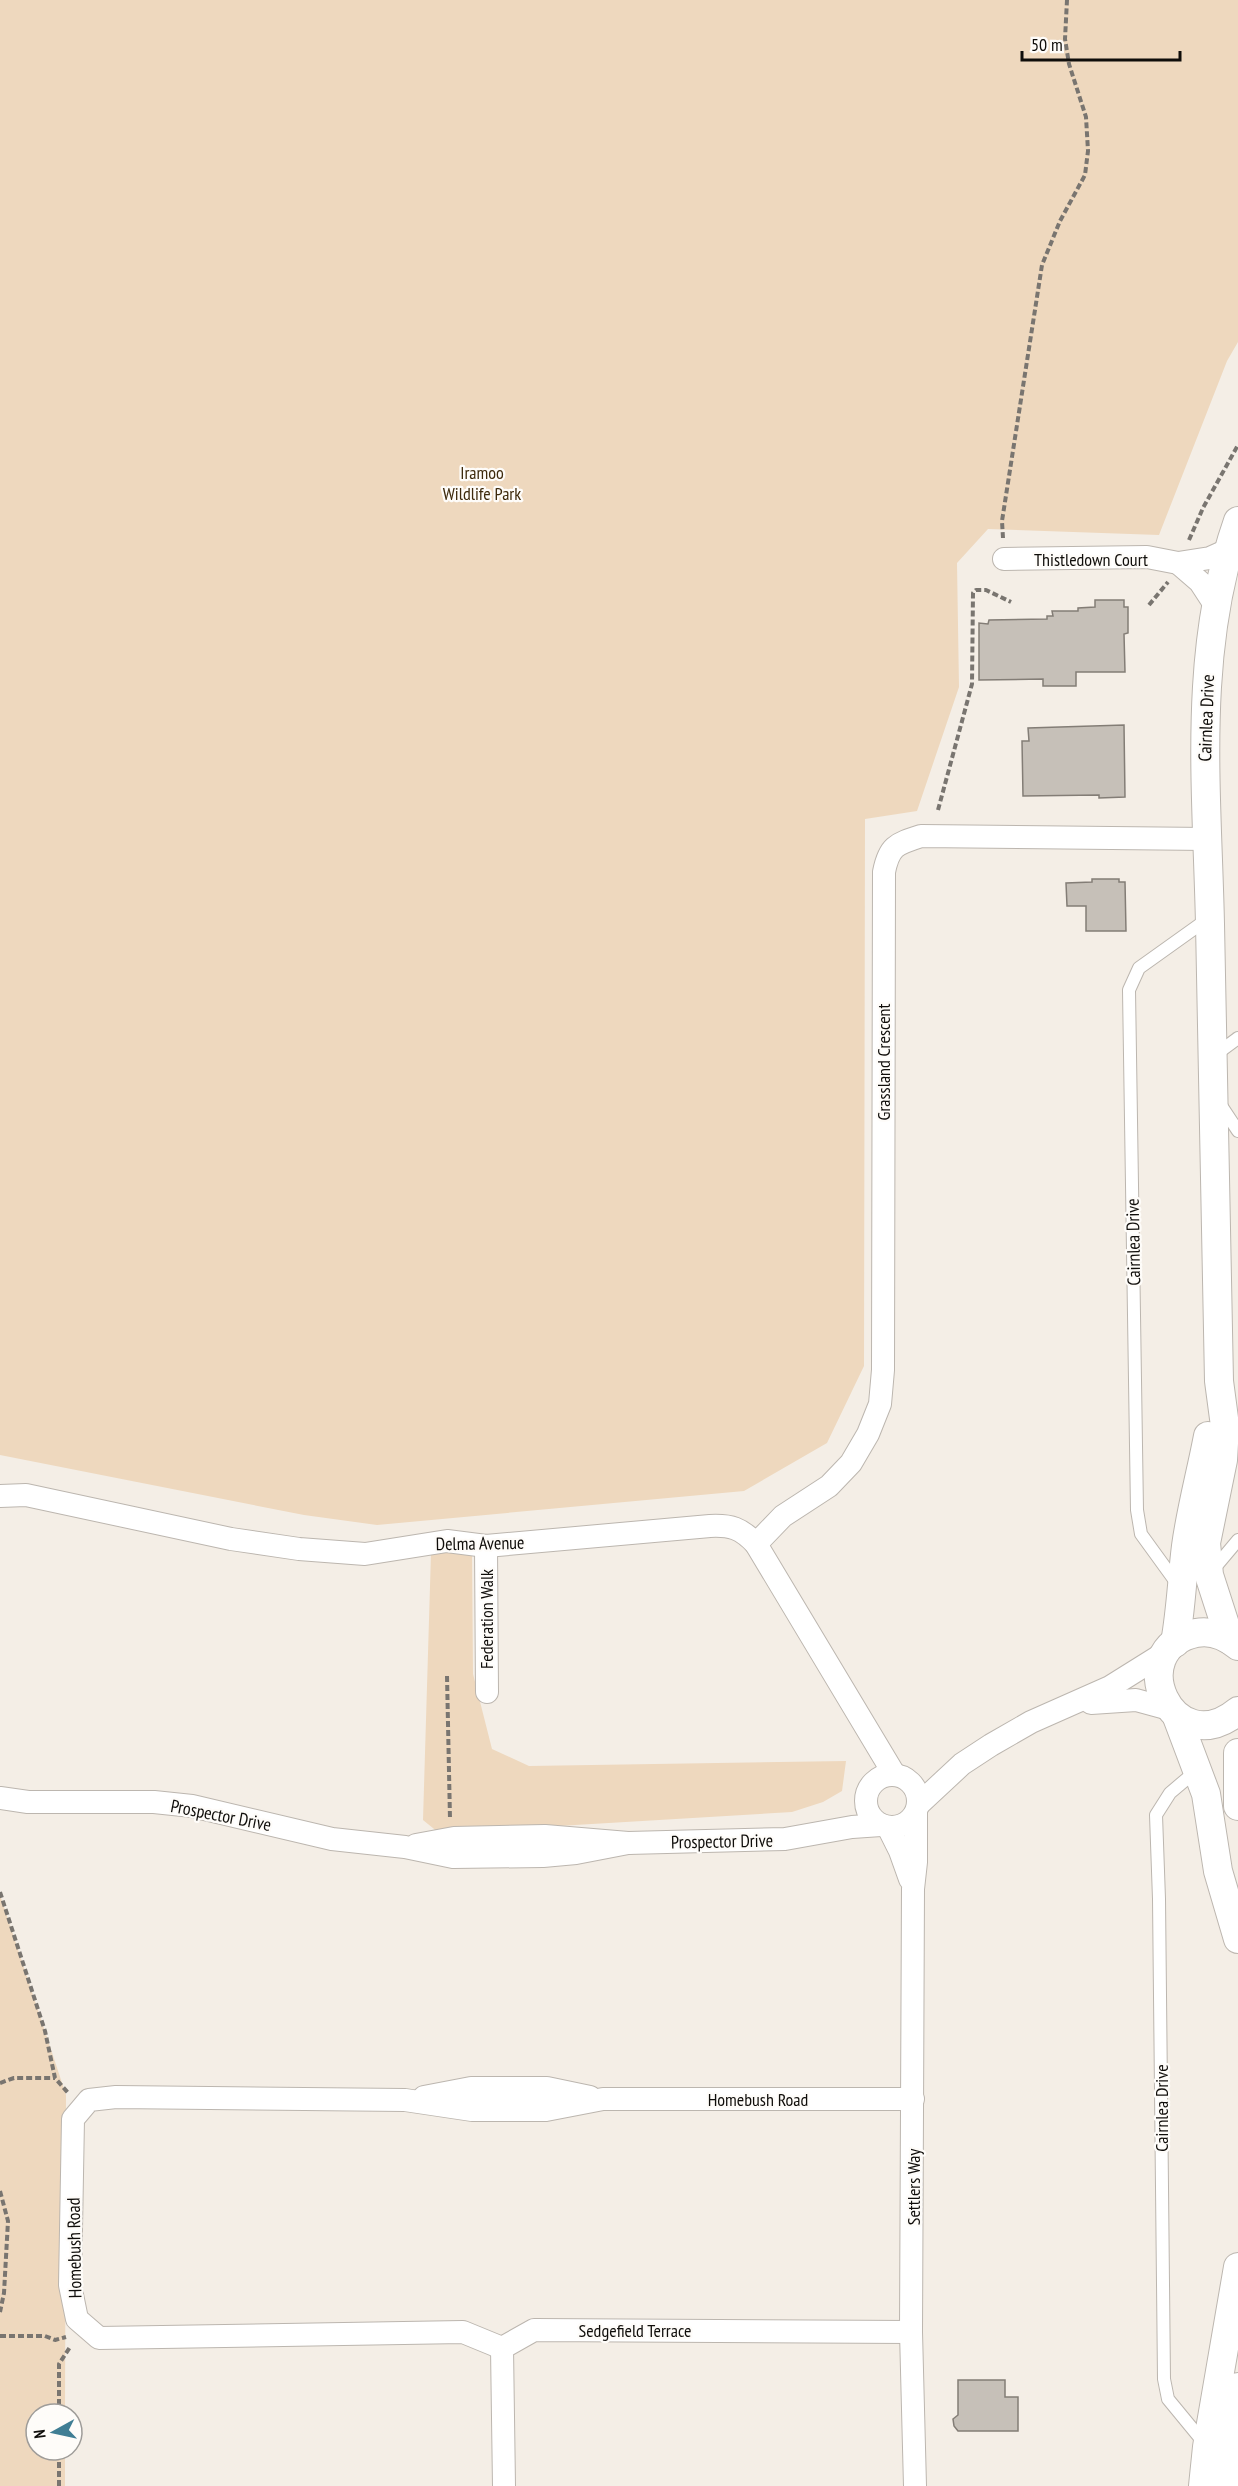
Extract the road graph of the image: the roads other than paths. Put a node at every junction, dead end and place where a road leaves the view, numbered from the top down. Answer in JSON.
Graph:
{"nodes":[{"id":1,"x":1238,"y":521,"type":"edge"},
{"id":2,"x":1230,"y":549,"type":"junction"},
{"id":3,"x":1004,"y":559,"type":"road end"},
{"id":4,"x":1178,"y":563,"type":"junction"},
{"id":5,"x":1215,"y":605,"type":"junction"},
{"id":6,"x":1207,"y":839,"type":"junction"},
{"id":7,"x":1210,"y":918,"type":"junction"},
{"id":8,"x":1238,"y":1038,"type":"edge"},
{"id":9,"x":1213,"y":1058,"type":"junction"},
{"id":10,"x":1214,"y":1096,"type":"junction"},
{"id":11,"x":1238,"y":1131,"type":"edge"},
{"id":12,"x":1219,"y":1381,"type":"junction"},
{"id":13,"x":0,"y":1496,"type":"edge"},
{"id":14,"x":1238,"y":1540,"type":"edge"},
{"id":15,"x":756,"y":1544,"type":"junction"},
{"id":16,"x":486,"y":1546,"type":"junction"},
{"id":17,"x":1209,"y":1575,"type":"junction"},
{"id":18,"x":1182,"y":1591,"type":"junction"},
{"id":19,"x":1234,"y":1643,"type":"edge"},
{"id":20,"x":1171,"y":1647,"type":"junction"},
{"id":21,"x":487,"y":1692,"type":"dead end"},
{"id":22,"x":1072,"y":1705,"type":"junction"},
{"id":23,"x":1238,"y":1711,"type":"edge"},
{"id":24,"x":1173,"y":1713,"type":"junction"},
{"id":25,"x":860,"y":1719,"type":"junction"},
{"id":26,"x":1238,"y":1753,"type":"edge"},
{"id":27,"x":962,"y":1764,"type":"junction"},
{"id":28,"x":1197,"y":1771,"type":"junction"},
{"id":29,"x":900,"y":1776,"type":"junction"},
{"id":30,"x":869,"y":1790,"type":"junction"},
{"id":31,"x":1238,"y":1797,"type":"edge"},
{"id":32,"x":0,"y":1798,"type":"edge"},
{"id":33,"x":917,"y":1810,"type":"junction"},
{"id":34,"x":884,"y":1826,"type":"junction"},
{"id":35,"x":814,"y":1835,"type":"junction"},
{"id":36,"x":913,"y":1889,"type":"junction"},
{"id":37,"x":1238,"y":1939,"type":"edge"},
{"id":38,"x":913,"y":2099,"type":"junction"},
{"id":39,"x":1238,"y":2267,"type":"edge"},
{"id":40,"x":912,"y":2332,"type":"junction"},
{"id":41,"x":502,"y":2348,"type":"junction"},
{"id":42,"x":1238,"y":2387,"type":"edge"},
{"id":43,"x":1225,"y":2451,"type":"edge"},
{"id":44,"x":504,"y":2486,"type":"edge"},
{"id":45,"x":915,"y":2486,"type":"edge"},
{"id":46,"x":1203,"y":2486,"type":"edge"},
{"id":47,"x":1231,"y":2486,"type":"edge"}],
"edges":[{"from":1,"to":2,"type":"street","name":"Cairnlea Drive"},
{"from":2,"to":4,"type":"street","name":"Thistledown Court"},
{"from":2,"to":5,"type":"street","name":"Cairnlea Drive"},
{"from":3,"to":4,"type":"street","name":"Thistledown Court"},
{"from":4,"to":5,"type":"street"},
{"from":5,"to":6,"type":"street","name":"Cairnlea Drive"},
{"from":6,"to":7,"type":"street","name":"Cairnlea Drive"},
{"from":6,"to":15,"type":"street","name":"Grassland Crescent"},
{"from":7,"to":9,"type":"street","name":"Cairnlea Drive"},
{"from":7,"to":18,"type":"lane","name":"Cairnlea Drive"},
{"from":8,"to":9,"type":"lane"},
{"from":9,"to":10,"type":"street","name":"Cairnlea Drive"},
{"from":10,"to":11,"type":"lane"},
{"from":10,"to":12,"type":"street","name":"Cairnlea Drive"},
{"from":12,"to":17,"type":"street","name":"Cairnlea Drive"},
{"from":12,"to":18,"type":"street","name":"Cairnlea Drive"},
{"from":13,"to":16,"type":"street","name":"Delma Avenue"},
{"from":14,"to":17,"type":"lane"},
{"from":15,"to":16,"type":"street","name":"Delma Avenue"},
{"from":15,"to":25,"type":"street","name":"Delma Avenue"},
{"from":16,"to":21,"type":"street","name":"Federation Walk"},
{"from":17,"to":19,"type":"street","name":"Cairnlea Drive"},
{"from":18,"to":20,"type":"street","name":"Cairnlea Drive"},
{"from":19,"to":20,"type":"street"},
{"from":20,"to":22,"type":"street"},
{"from":20,"to":24,"type":"street","name":"Cairnlea Drive"},
{"from":22,"to":24,"type":"street"},
{"from":22,"to":27,"type":"street"},
{"from":23,"to":24,"type":"street"},
{"from":24,"to":28,"type":"street"},
{"from":25,"to":29,"type":"street","name":"Delma Avenue"},
{"from":25,"to":30,"type":"street","name":"Delma Avenue"},
{"from":26,"to":31,"type":"street"},
{"from":27,"to":29,"type":"street"},
{"from":27,"to":33,"type":"street"},
{"from":28,"to":37,"type":"street"},
{"from":28,"to":43,"type":"lane","name":"Cairnlea Drive"},
{"from":29,"to":30,"type":"street"},
{"from":29,"to":33,"type":"street"},
{"from":30,"to":34,"type":"street"},
{"from":30,"to":35,"type":"street","name":"Prospector Drive"},
{"from":32,"to":35,"type":"street","name":"Prospector Drive"},
{"from":33,"to":34,"type":"street"},
{"from":33,"to":36,"type":"street","name":"Settlers Way"},
{"from":34,"to":35,"type":"street","name":"Prospector Drive"},
{"from":34,"to":36,"type":"street","name":"Settlers Way"},
{"from":36,"to":38,"type":"street","name":"Settlers Way"},
{"from":38,"to":40,"type":"street","name":"Settlers Way"},
{"from":38,"to":41,"type":"street","name":"Homebush Road"},
{"from":39,"to":43,"type":"street"},
{"from":40,"to":41,"type":"street","name":"Sedgefield Terrace"},
{"from":40,"to":45,"type":"street","name":"Settlers Way"},
{"from":41,"to":44,"type":"street"},
{"from":42,"to":43,"type":"street"},
{"from":43,"to":46,"type":"street"},
{"from":43,"to":47,"type":"street"}]}
